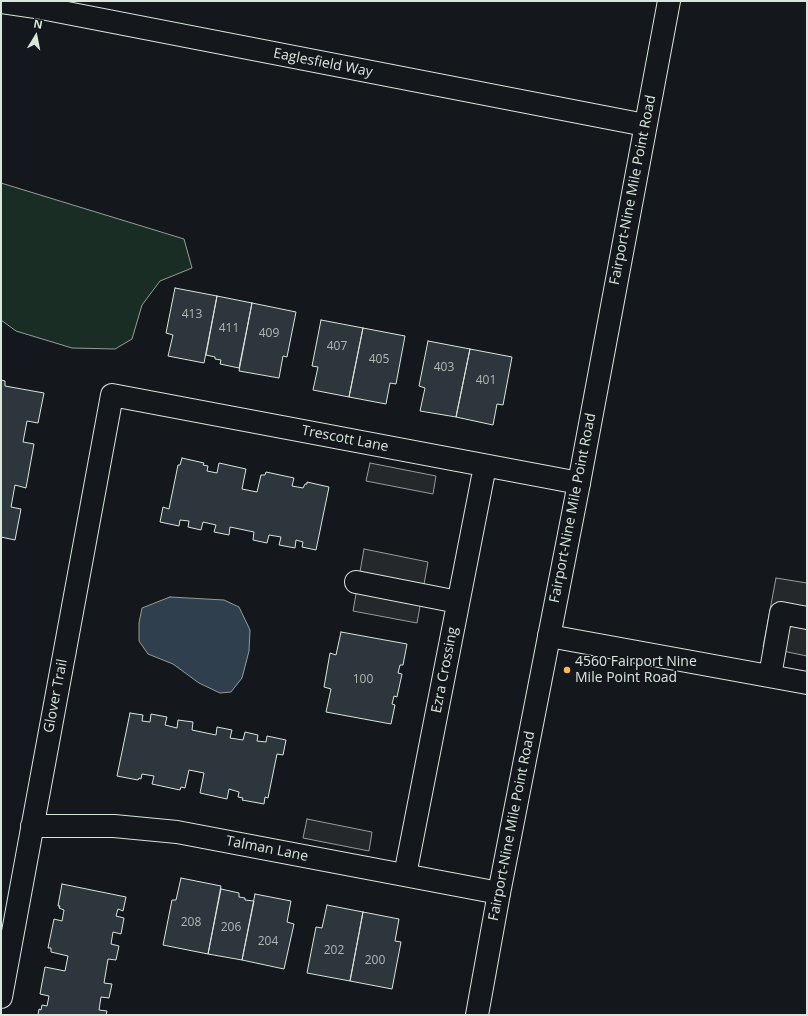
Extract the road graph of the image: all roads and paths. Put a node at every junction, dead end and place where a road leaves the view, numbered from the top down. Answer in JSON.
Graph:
{"nodes":[{"id":1,"x":669,"y":1,"type":"edge"},
{"id":2,"x":1,"y":2,"type":"edge"},
{"id":3,"x":645,"y":125,"type":"junction"},
{"id":4,"x":112,"y":395,"type":"joint"},
{"id":5,"x":485,"y":466,"type":"junction"},
{"id":6,"x":579,"y":483,"type":"junction"},
{"id":7,"x":356,"y":582,"type":"dead end"},
{"id":8,"x":458,"y":602,"type":"junction"},
{"id":9,"x":807,"y":618,"type":"edge"},
{"id":10,"x":549,"y":636,"type":"junction"},
{"id":11,"x":770,"y":676,"type":"junction"},
{"id":12,"x":807,"y":683,"type":"edge"},
{"id":13,"x":32,"y":826,"type":"junction"},
{"id":14,"x":406,"y":875,"type":"junction"},
{"id":15,"x":499,"y":893,"type":"junction"},
{"id":16,"x":1,"y":997,"type":"edge"},
{"id":17,"x":477,"y":1015,"type":"edge"}],
"edges":[{"from":1,"to":3,"type":"street","name":"Fairport-Nine Mile Point Road"},
{"from":2,"to":3,"type":"street","name":"Eaglesfield Way"},
{"from":3,"to":6,"type":"street","name":"Fairport-Nine Mile Point Road"},
{"from":4,"to":5,"type":"street","name":"Trescott Lane"},
{"from":4,"to":13,"type":"street","name":"Glover Trail"},
{"from":5,"to":6,"type":"street","name":"Trescott Lane"},
{"from":5,"to":8,"type":"street","name":"Ezra Crossing"},
{"from":6,"to":10,"type":"street","name":"Fairport-Nine Mile Point Road"},
{"from":7,"to":8,"type":"street"},
{"from":8,"to":14,"type":"street","name":"Ezra Crossing"},
{"from":9,"to":11,"type":"street"},
{"from":10,"to":11,"type":"street"},
{"from":10,"to":15,"type":"street","name":"Fairport-Nine Mile Point Road"},
{"from":11,"to":12,"type":"street"},
{"from":13,"to":14,"type":"street","name":"Talman Lane"},
{"from":13,"to":16,"type":"street","name":"Glover Trail"},
{"from":14,"to":15,"type":"street","name":"Talman Lane"},
{"from":15,"to":17,"type":"street","name":"Fairport-Nine Mile Point Road"}]}
